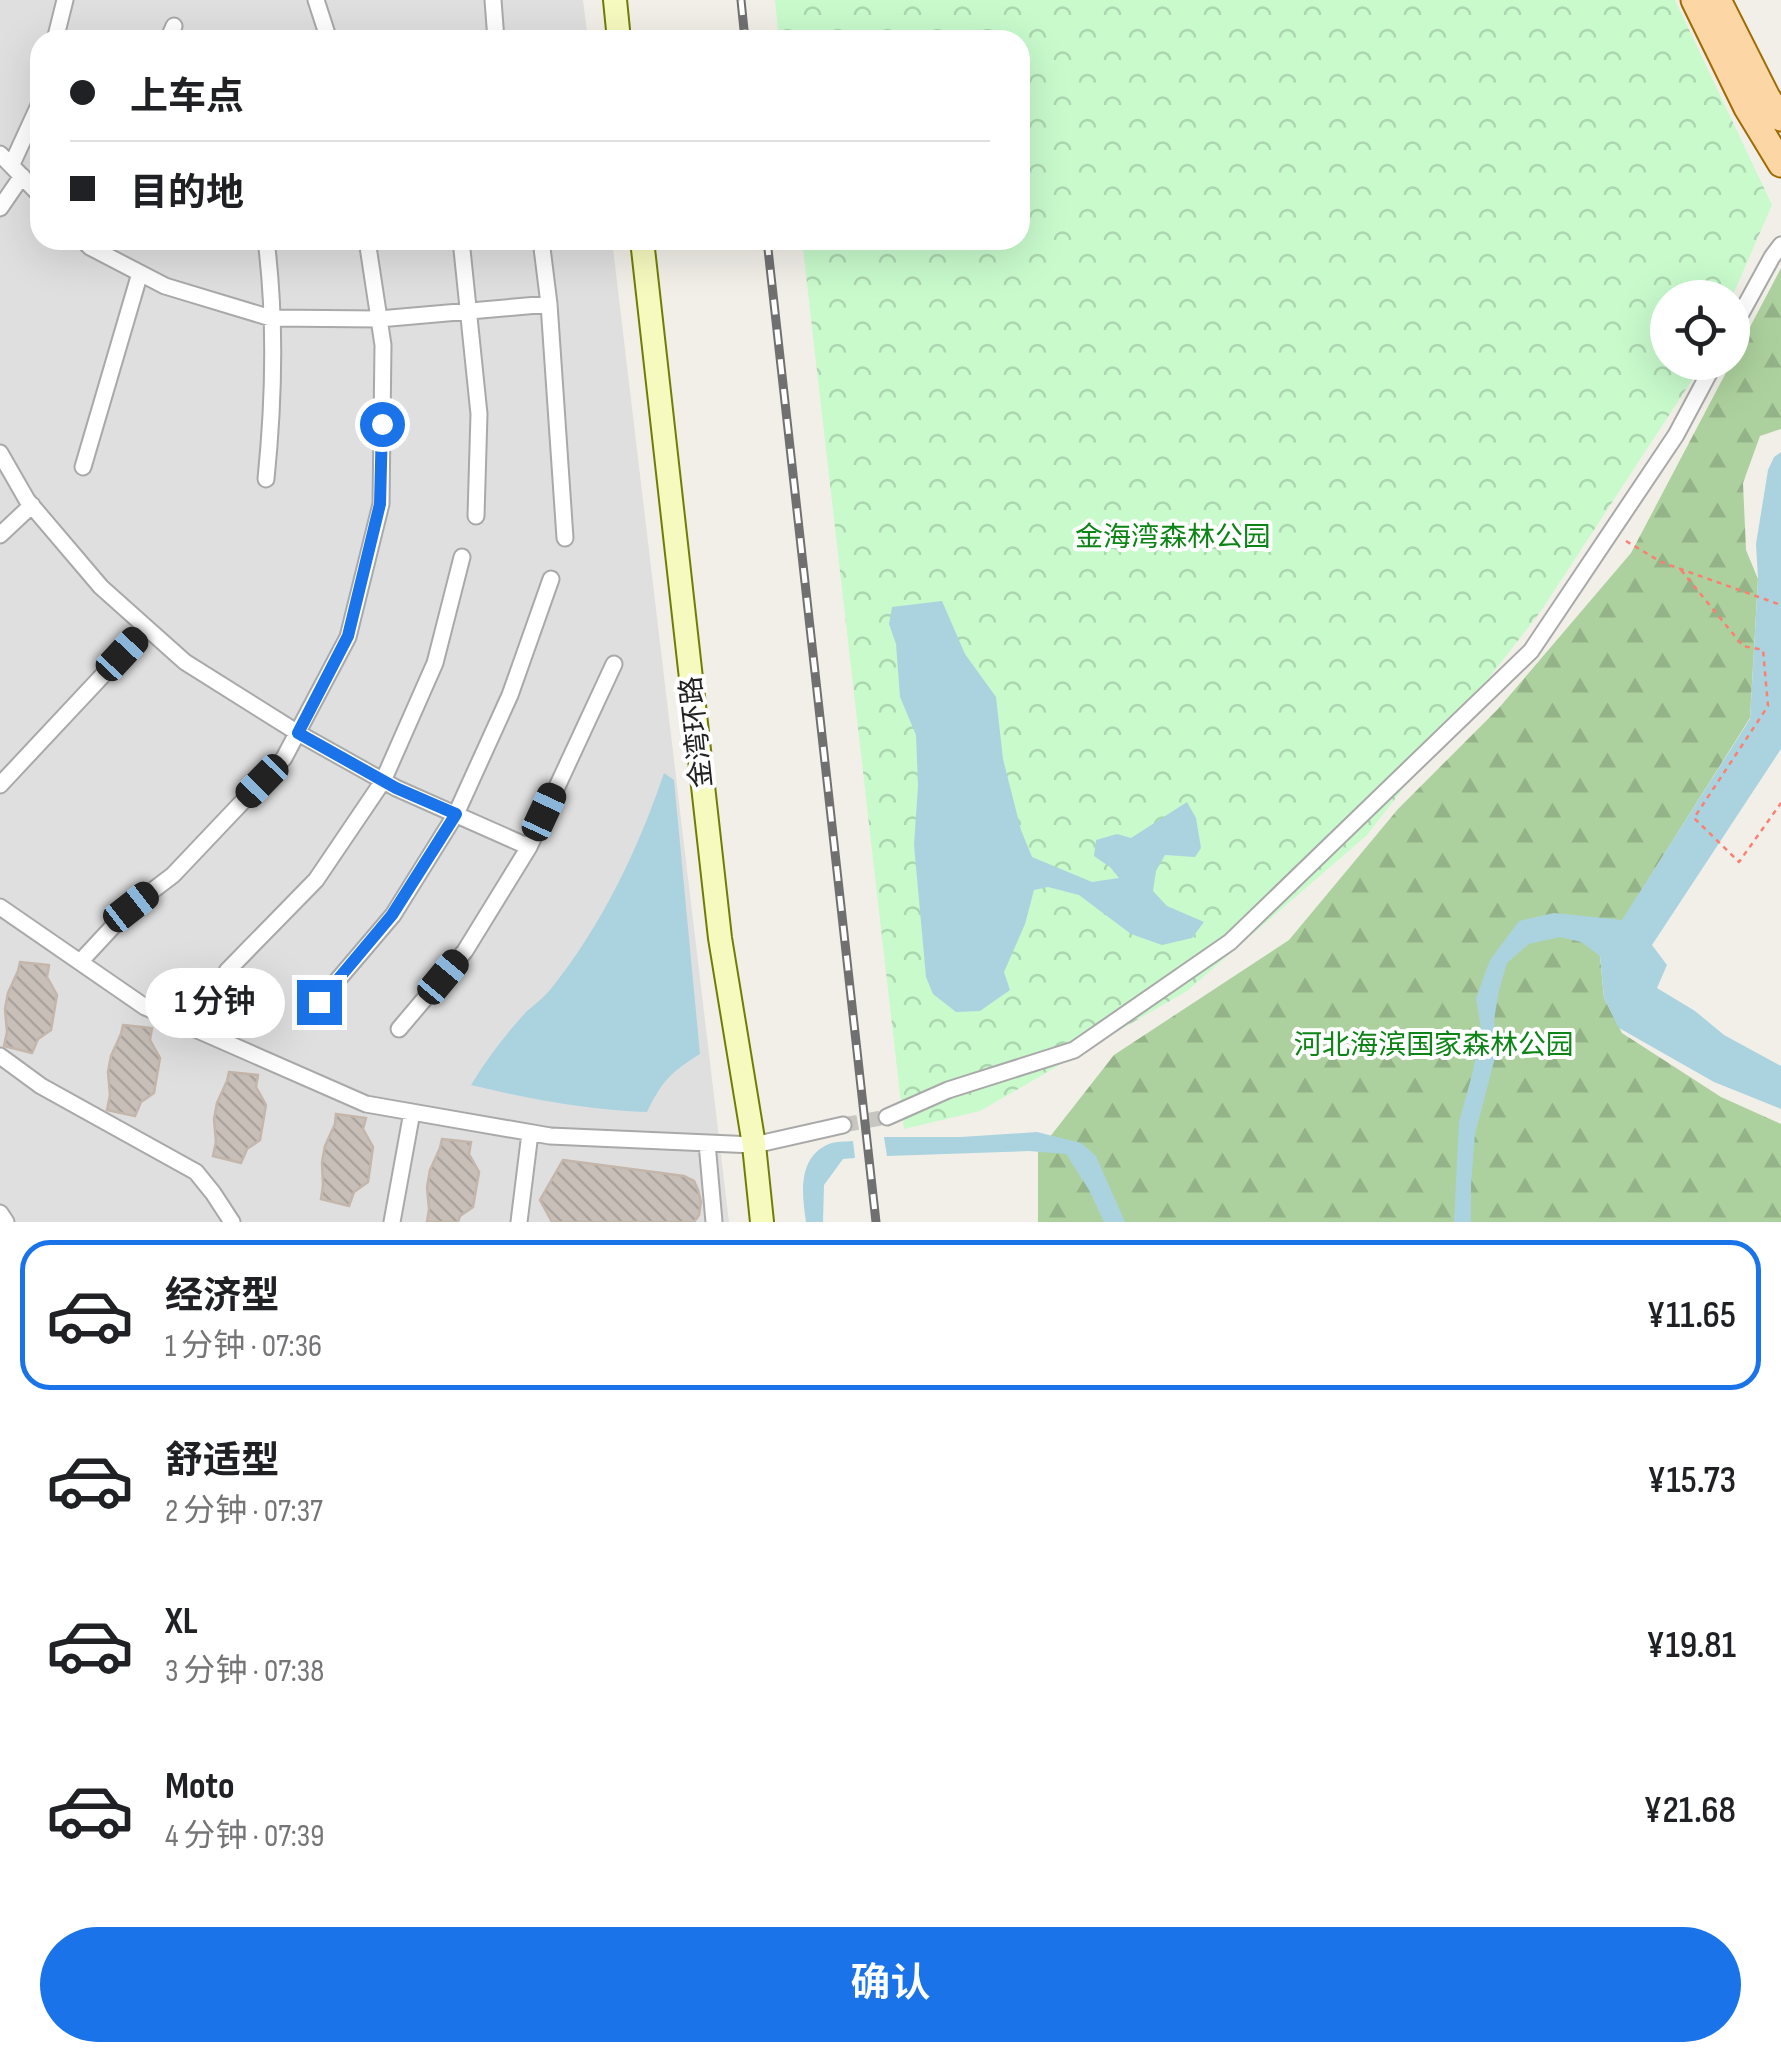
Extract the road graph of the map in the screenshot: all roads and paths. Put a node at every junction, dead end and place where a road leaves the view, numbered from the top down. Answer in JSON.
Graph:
{"nodes":[{"id":1,"x":65,"y":0,"type":"edge"},
{"id":2,"x":316,"y":0,"type":"edge"},
{"id":3,"x":493,"y":0,"type":"edge"},
{"id":4,"x":615,"y":0,"type":"edge"},
{"id":5,"x":1694,"y":0,"type":"edge"},
{"id":6,"x":1718,"y":0,"type":"edge"},
{"id":7,"x":58,"y":30,"type":"edge"},
{"id":8,"x":326,"y":30,"type":"edge"},
{"id":9,"x":495,"y":30,"type":"edge"},
{"id":10,"x":618,"y":30,"type":"edge"},
{"id":11,"x":1781,"y":118,"type":"edge"},
{"id":12,"x":30,"y":124,"type":"edge"},
{"id":13,"x":1781,"y":164,"type":"edge"},
{"id":14,"x":11,"y":165,"type":"edge"},
{"id":15,"x":30,"y":184,"type":"edge"},
{"id":16,"x":0,"y":208,"type":"edge"},
{"id":17,"x":1781,"y":244,"type":"edge"},
{"id":18,"x":96,"y":250,"type":"edge"},
{"id":19,"x":267,"y":250,"type":"edge"},
{"id":20,"x":369,"y":250,"type":"edge"},
{"id":21,"x":462,"y":250,"type":"edge"},
{"id":22,"x":542,"y":250,"type":"edge"},
{"id":23,"x":643,"y":250,"type":"edge"},
{"id":24,"x":140,"y":273,"type":"junction"},
{"id":25,"x":1750,"y":298,"type":"edge"},
{"id":26,"x":549,"y":304,"type":"junction"},
{"id":27,"x":469,"y":311,"type":"junction"},
{"id":28,"x":271,"y":318,"type":"junction"},
{"id":29,"x":379,"y":319,"type":"junction"},
{"id":30,"x":1705,"y":380,"type":"edge"},
{"id":31,"x":0,"y":453,"type":"edge"},
{"id":32,"x":83,"y":467,"type":"dead end"},
{"id":33,"x":266,"y":478,"type":"dead end"},
{"id":34,"x":32,"y":505,"type":"junction"},
{"id":35,"x":476,"y":516,"type":"dead end"},
{"id":36,"x":0,"y":535,"type":"edge"},
{"id":37,"x":565,"y":538,"type":"dead end"},
{"id":38,"x":1627,"y":542,"type":"dead end"},
{"id":39,"x":462,"y":557,"type":"dead end"},
{"id":40,"x":1681,"y":570,"type":"junction"},
{"id":41,"x":551,"y":578,"type":"dead end"},
{"id":42,"x":1781,"y":605,"type":"edge"},
{"id":43,"x":147,"y":628,"type":"junction"},
{"id":44,"x":614,"y":664,"type":"dead end"},
{"id":45,"x":298,"y":733,"type":"junction"},
{"id":46,"x":383,"y":780,"type":"junction"},
{"id":47,"x":0,"y":785,"type":"edge"},
{"id":48,"x":1781,"y":803,"type":"edge"},
{"id":49,"x":456,"y":814,"type":"junction"},
{"id":50,"x":528,"y":846,"type":"junction"},
{"id":51,"x":0,"y":907,"type":"edge"},
{"id":52,"x":80,"y":962,"type":"junction"},
{"id":53,"x":228,"y":971,"type":"dead end"},
{"id":54,"x":319,"y":1002,"type":"dead end"},
{"id":55,"x":399,"y":1030,"type":"dead end"},
{"id":56,"x":0,"y":1056,"type":"edge"},
{"id":57,"x":412,"y":1112,"type":"junction"},
{"id":58,"x":887,"y":1116,"type":"tunnel mouth"},
{"id":59,"x":842,"y":1125,"type":"tunnel mouth"},
{"id":60,"x":530,"y":1133,"type":"junction"},
{"id":61,"x":708,"y":1143,"type":"junction"},
{"id":62,"x":754,"y":1145,"type":"junction"},
{"id":63,"x":0,"y":1213,"type":"edge"},
{"id":64,"x":6,"y":1222,"type":"edge"},
{"id":65,"x":232,"y":1222,"type":"edge"},
{"id":66,"x":392,"y":1222,"type":"edge"},
{"id":67,"x":519,"y":1222,"type":"edge"},
{"id":68,"x":714,"y":1222,"type":"edge"},
{"id":69,"x":762,"y":1222,"type":"edge"}],
"edges":[{"from":1,"to":7,"type":"street"},
{"from":2,"to":8,"type":"street"},
{"from":3,"to":9,"type":"street"},
{"from":4,"to":10,"type":"main road"},
{"from":5,"to":13,"type":"main road"},
{"from":6,"to":11,"type":"main road"},
{"from":12,"to":14,"type":"street"},
{"from":14,"to":15,"type":"street"},
{"from":14,"to":16,"type":"street"},
{"from":17,"to":25,"type":"street"},
{"from":18,"to":24,"type":"street"},
{"from":19,"to":28,"type":"street"},
{"from":20,"to":29,"type":"street"},
{"from":21,"to":27,"type":"street"},
{"from":22,"to":26,"type":"street"},
{"from":23,"to":62,"type":"main road","name":"金湾环路"},
{"from":24,"to":28,"type":"street"},
{"from":24,"to":32,"type":"street"},
{"from":26,"to":27,"type":"street"},
{"from":26,"to":37,"type":"street"},
{"from":27,"to":29,"type":"street"},
{"from":27,"to":35,"type":"street"},
{"from":28,"to":29,"type":"street"},
{"from":28,"to":33,"type":"street"},
{"from":29,"to":45,"type":"street"},
{"from":30,"to":58,"type":"street"},
{"from":31,"to":34,"type":"street"},
{"from":34,"to":36,"type":"street"},
{"from":34,"to":43,"type":"street"},
{"from":38,"to":40,"type":"path"},
{"from":39,"to":46,"type":"street"},
{"from":40,"to":42,"type":"path"},
{"from":40,"to":48,"type":"path"},
{"from":41,"to":49,"type":"street"},
{"from":43,"to":45,"type":"street"},
{"from":43,"to":47,"type":"street"},
{"from":44,"to":50,"type":"street"},
{"from":45,"to":46,"type":"street"},
{"from":45,"to":52,"type":"street"},
{"from":46,"to":49,"type":"street"},
{"from":46,"to":53,"type":"street"},
{"from":49,"to":50,"type":"street"},
{"from":49,"to":54,"type":"street"},
{"from":50,"to":55,"type":"street"},
{"from":51,"to":52,"type":"street"},
{"from":52,"to":57,"type":"street"},
{"from":56,"to":65,"type":"street"},
{"from":57,"to":60,"type":"street"},
{"from":57,"to":66,"type":"street"},
{"from":59,"to":62,"type":"street"},
{"from":60,"to":61,"type":"street"},
{"from":60,"to":67,"type":"street"},
{"from":61,"to":62,"type":"street"},
{"from":61,"to":68,"type":"street"},
{"from":62,"to":69,"type":"main road","name":"金湾环路"},
{"from":63,"to":64,"type":"street"}]}
